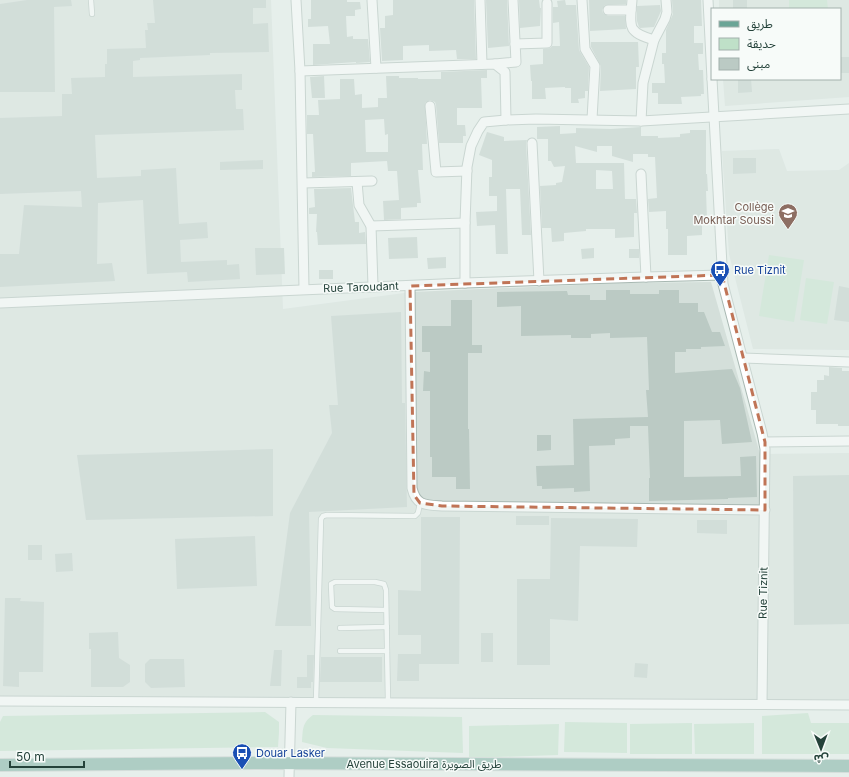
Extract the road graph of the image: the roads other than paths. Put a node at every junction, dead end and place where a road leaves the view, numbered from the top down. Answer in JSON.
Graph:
{"nodes":[{"id":1,"x":91,"y":0,"type":"edge"},
{"id":2,"x":296,"y":0,"type":"edge"},
{"id":3,"x":372,"y":0,"type":"edge"},
{"id":4,"x":480,"y":0,"type":"edge"},
{"id":5,"x":513,"y":0,"type":"edge"},
{"id":6,"x":582,"y":0,"type":"edge"},
{"id":7,"x":632,"y":0,"type":"edge"},
{"id":8,"x":666,"y":0,"type":"edge"},
{"id":9,"x":708,"y":0,"type":"edge"},
{"id":10,"x":547,"y":3,"type":"dead end"},
{"id":11,"x":608,"y":10,"type":"dead end"},
{"id":12,"x":631,"y":10,"type":"junction"},
{"id":13,"x":92,"y":14,"type":"dead end"},
{"id":14,"x":654,"y":40,"type":"junction"},
{"id":15,"x":515,"y":44,"type":"junction"},
{"id":16,"x":711,"y":59,"type":"edge"},
{"id":17,"x":482,"y":64,"type":"junction"},
{"id":18,"x":495,"y":64,"type":"junction"},
{"id":19,"x":376,"y":68,"type":"junction"},
{"id":20,"x":300,"y":71,"type":"junction"},
{"id":21,"x":712,"y":80,"type":"edge"},
{"id":22,"x":430,"y":106,"type":"dead end"},
{"id":23,"x":849,"y":109,"type":"edge"},
{"id":24,"x":714,"y":117,"type":"junction"},
{"id":25,"x":592,"y":119,"type":"junction"},
{"id":26,"x":506,"y":120,"type":"junction"},
{"id":27,"x":641,"y":121,"type":"junction"},
{"id":28,"x":532,"y":143,"type":"dead end"},
{"id":29,"x":467,"y":171,"type":"junction"},
{"id":30,"x":641,"y":174,"type":"dead end"},
{"id":31,"x":372,"y":181,"type":"dead end"},
{"id":32,"x":357,"y":182,"type":"junction"},
{"id":33,"x":303,"y":183,"type":"junction"},
{"id":34,"x":465,"y":223,"type":"junction"},
{"id":35,"x":371,"y":226,"type":"junction"},
{"id":36,"x":722,"y":275,"type":"junction"},
{"id":37,"x":646,"y":277,"type":"junction"},
{"id":38,"x":539,"y":281,"type":"junction"},
{"id":39,"x":465,"y":283,"type":"junction"},
{"id":40,"x":373,"y":286,"type":"junction"},
{"id":41,"x":410,"y":286,"type":"junction"},
{"id":42,"x":304,"y":289,"type":"junction"},
{"id":43,"x":0,"y":303,"type":"edge"},
{"id":44,"x":743,"y":358,"type":"junction"},
{"id":45,"x":849,"y":362,"type":"edge"},
{"id":46,"x":849,"y":441,"type":"edge"},
{"id":47,"x":764,"y":442,"type":"junction"},
{"id":48,"x":420,"y":503,"type":"junction"},
{"id":49,"x":765,"y":510,"type":"junction"},
{"id":50,"x":386,"y":610,"type":"junction"},
{"id":51,"x":387,"y":627,"type":"junction"},
{"id":52,"x":340,"y":628,"type":"dead end"},
{"id":53,"x":340,"y":651,"type":"dead end"},
{"id":54,"x":387,"y":651,"type":"junction"},
{"id":55,"x":0,"y":701,"type":"edge"},
{"id":56,"x":291,"y":702,"type":"junction"},
{"id":57,"x":316,"y":702,"type":"junction"},
{"id":58,"x":388,"y":702,"type":"junction"},
{"id":59,"x":762,"y":704,"type":"junction"},
{"id":60,"x":849,"y":705,"type":"edge"},
{"id":61,"x":290,"y":764,"type":"junction"},
{"id":62,"x":0,"y":765,"type":"edge"},
{"id":63,"x":849,"y":766,"type":"edge"},
{"id":64,"x":289,"y":777,"type":"edge"}],
"edges":[{"from":1,"to":13,"type":"lane"},
{"from":2,"to":20,"type":"street"},
{"from":3,"to":19,"type":"street"},
{"from":4,"to":17,"type":"street"},
{"from":5,"to":15,"type":"street"},
{"from":6,"to":25,"type":"street"},
{"from":7,"to":12,"type":"street"},
{"from":8,"to":14,"type":"street"},
{"from":9,"to":16,"type":"street","name":"Rue Tiznit"},
{"from":10,"to":15,"type":"street"},
{"from":11,"to":12,"type":"street"},
{"from":12,"to":14,"type":"street"},
{"from":14,"to":27,"type":"street"},
{"from":15,"to":18,"type":"street"},
{"from":17,"to":18,"type":"street"},
{"from":17,"to":19,"type":"street"},
{"from":18,"to":26,"type":"street"},
{"from":19,"to":20,"type":"street"},
{"from":20,"to":33,"type":"street"},
{"from":21,"to":24,"type":"street","name":"Rue Tiznit"},
{"from":22,"to":29,"type":"street"},
{"from":23,"to":24,"type":"street"},
{"from":24,"to":27,"type":"street"},
{"from":24,"to":36,"type":"street","name":"Rue Tiznit"},
{"from":25,"to":26,"type":"street"},
{"from":25,"to":27,"type":"street"},
{"from":26,"to":29,"type":"street"},
{"from":28,"to":38,"type":"street"},
{"from":29,"to":34,"type":"street"},
{"from":30,"to":37,"type":"street"},
{"from":31,"to":32,"type":"street"},
{"from":32,"to":33,"type":"street"},
{"from":32,"to":35,"type":"street"},
{"from":33,"to":42,"type":"street"},
{"from":34,"to":35,"type":"street"},
{"from":34,"to":39,"type":"street"},
{"from":35,"to":40,"type":"street"},
{"from":36,"to":37,"type":"street","name":"Rue Taroudant"},
{"from":36,"to":44,"type":"street","name":"Rue Tiznit"},
{"from":37,"to":38,"type":"street","name":"Rue Taroudant"},
{"from":38,"to":39,"type":"street","name":"Rue Taroudant"},
{"from":39,"to":41,"type":"street","name":"Rue Taroudant"},
{"from":40,"to":41,"type":"street","name":"Rue Taroudant"},
{"from":40,"to":42,"type":"street","name":"Rue Taroudant"},
{"from":41,"to":48,"type":"street"},
{"from":42,"to":43,"type":"street","name":"Rue Taroudant"},
{"from":44,"to":45,"type":"street"},
{"from":44,"to":47,"type":"street","name":"Rue Tiznit"},
{"from":46,"to":47,"type":"street"},
{"from":47,"to":49,"type":"street","name":"Rue Tiznit"},
{"from":48,"to":49,"type":"street"},
{"from":48,"to":57,"type":"lane"},
{"from":49,"to":59,"type":"street","name":"Rue Tiznit"},
{"from":50,"to":50,"type":"lane"},
{"from":50,"to":51,"type":"lane"},
{"from":51,"to":52,"type":"lane"},
{"from":51,"to":54,"type":"lane"},
{"from":53,"to":54,"type":"lane"},
{"from":54,"to":58,"type":"lane"},
{"from":55,"to":56,"type":"street"},
{"from":56,"to":57,"type":"street"},
{"from":56,"to":61,"type":"street"},
{"from":57,"to":58,"type":"street"},
{"from":58,"to":59,"type":"street"},
{"from":59,"to":60,"type":"street"},
{"from":61,"to":62,"type":"main road","name":"Avenue Essaouira طريق الصويرة"},
{"from":61,"to":63,"type":"main road","name":"Avenue Essaouira طريق الصويرة"},
{"from":61,"to":64,"type":"street"}]}
